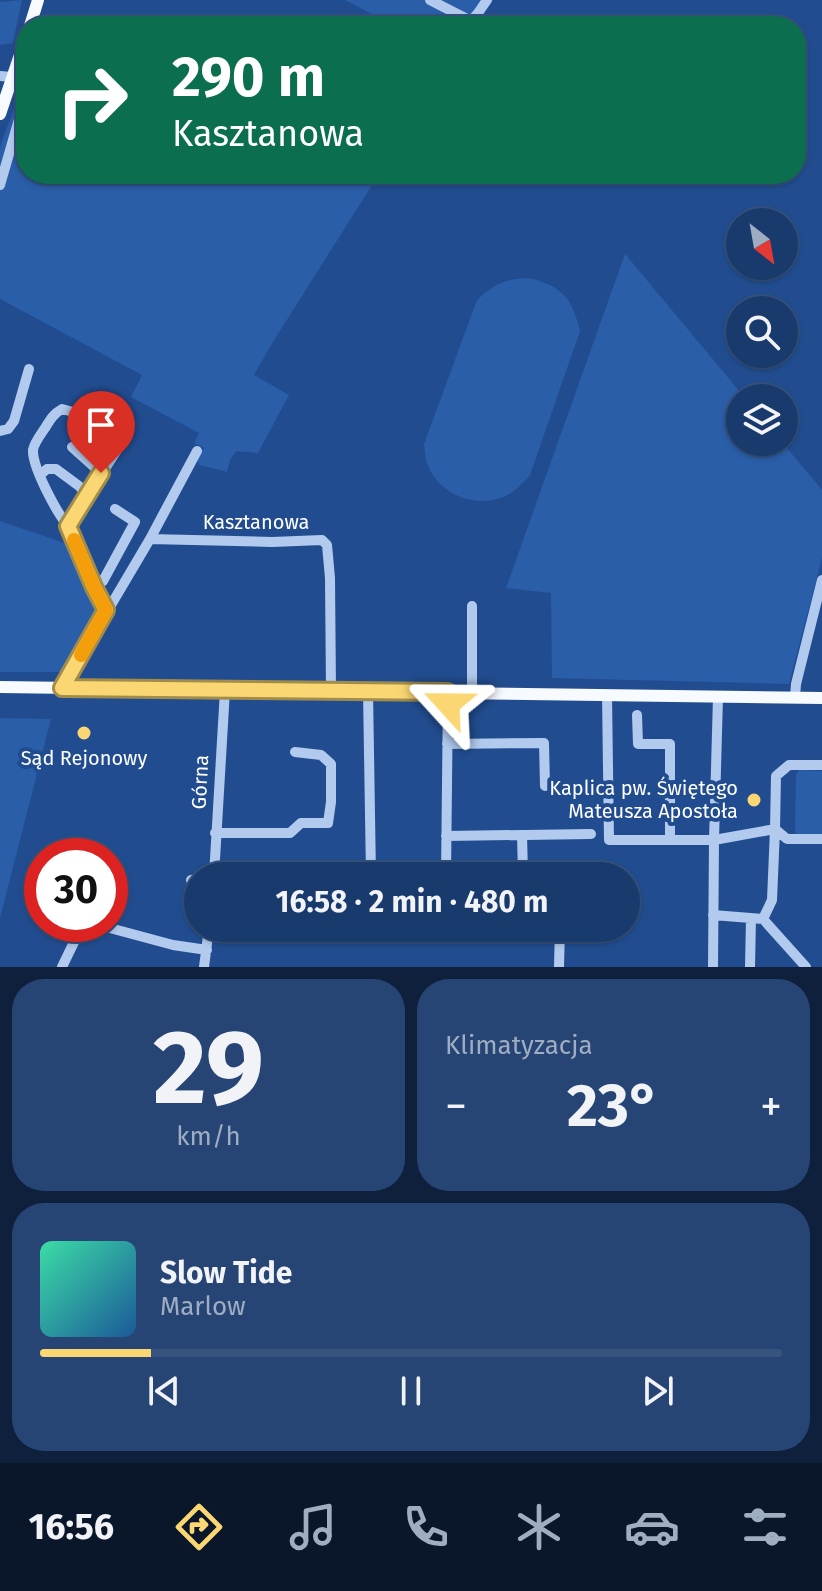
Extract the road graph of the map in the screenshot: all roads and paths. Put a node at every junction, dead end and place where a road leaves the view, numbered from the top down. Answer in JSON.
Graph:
{"nodes":[{"id":1,"x":430,"y":0,"type":"edge"},
{"id":2,"x":461,"y":16,"type":"edge"},
{"id":3,"x":16,"y":59,"type":"edge"},
{"id":4,"x":6,"y":76,"type":"edge"},
{"id":5,"x":0,"y":114,"type":"edge"},
{"id":6,"x":16,"y":130,"type":"edge"},
{"id":7,"x":0,"y":185,"type":"edge"},
{"id":8,"x":29,"y":369,"type":"dead end"},
{"id":9,"x":0,"y":431,"type":"edge"},
{"id":10,"x":72,"y":447,"type":"dead end"},
{"id":11,"x":197,"y":451,"type":"dead end"},
{"id":12,"x":101,"y":473,"type":"junction"},
{"id":13,"x":40,"y":475,"type":"junction"},
{"id":14,"x":87,"y":495,"type":"junction"},
{"id":15,"x":115,"y":509,"type":"dead end"},
{"id":16,"x":68,"y":526,"type":"junction"},
{"id":17,"x":150,"y":539,"type":"junction"},
{"id":18,"x":822,"y":580,"type":"edge"},
{"id":19,"x":94,"y":587,"type":"junction"},
{"id":20,"x":472,"y":606,"type":"dead end"},
{"id":21,"x":106,"y":610,"type":"junction"},
{"id":22,"x":0,"y":687,"type":"edge"},
{"id":23,"x":62,"y":688,"type":"junction"},
{"id":24,"x":225,"y":690,"type":"junction"},
{"id":25,"x":331,"y":691,"type":"junction"},
{"id":26,"x":368,"y":691,"type":"junction"},
{"id":27,"x":448,"y":692,"type":"junction"},
{"id":28,"x":472,"y":693,"type":"junction"},
{"id":29,"x":607,"y":695,"type":"junction"},
{"id":30,"x":718,"y":697,"type":"junction"},
{"id":31,"x":795,"y":697,"type":"junction"},
{"id":32,"x":822,"y":698,"type":"edge"},
{"id":33,"x":637,"y":715,"type":"dead end"},
{"id":34,"x":447,"y":744,"type":"junction"},
{"id":35,"x":295,"y":752,"type":"dead end"},
{"id":36,"x":822,"y":765,"type":"edge"},
{"id":37,"x":545,"y":786,"type":"dead end"},
{"id":38,"x":775,"y":829,"type":"junction"},
{"id":39,"x":215,"y":833,"type":"junction"},
{"id":40,"x":591,"y":834,"type":"dead end"},
{"id":41,"x":522,"y":835,"type":"junction"},
{"id":42,"x":446,"y":836,"type":"junction"},
{"id":43,"x":822,"y":839,"type":"edge"},
{"id":44,"x":670,"y":840,"type":"junction"},
{"id":45,"x":714,"y":840,"type":"junction"},
{"id":46,"x":214,"y":862,"type":"edge"},
{"id":47,"x":371,"y":862,"type":"edge"},
{"id":48,"x":446,"y":862,"type":"edge"},
{"id":49,"x":523,"y":862,"type":"edge"},
{"id":50,"x":713,"y":915,"type":"junction"},
{"id":51,"x":751,"y":918,"type":"junction"},
{"id":52,"x":763,"y":919,"type":"junction"},
{"id":53,"x":208,"y":942,"type":"edge"},
{"id":54,"x":560,"y":942,"type":"edge"},
{"id":55,"x":207,"y":950,"type":"junction"},
{"id":56,"x":62,"y":967,"type":"edge"},
{"id":57,"x":204,"y":967,"type":"edge"},
{"id":58,"x":559,"y":967,"type":"edge"},
{"id":59,"x":713,"y":967,"type":"edge"},
{"id":60,"x":750,"y":967,"type":"edge"},
{"id":61,"x":806,"y":967,"type":"edge"}],
"edges":[{"from":1,"to":2,"type":"street"},
{"from":3,"to":4,"type":"main road"},
{"from":4,"to":5,"type":"main road"},
{"from":6,"to":7,"type":"street"},
{"from":8,"to":9,"type":"street"},
{"from":10,"to":12,"type":"street"},
{"from":11,"to":17,"type":"street"},
{"from":12,"to":13,"type":"street"},
{"from":12,"to":14,"type":"street"},
{"from":13,"to":14,"type":"street"},
{"from":13,"to":16,"type":"street"},
{"from":14,"to":16,"type":"street"},
{"from":15,"to":19,"type":"street"},
{"from":16,"to":19,"type":"street"},
{"from":17,"to":21,"type":"street"},
{"from":17,"to":25,"type":"street","name":"Kasztanowa"},
{"from":18,"to":31,"type":"street"},
{"from":19,"to":21,"type":"street"},
{"from":20,"to":28,"type":"street"},
{"from":21,"to":23,"type":"street"},
{"from":22,"to":23,"type":"main road"},
{"from":23,"to":24,"type":"main road"},
{"from":24,"to":25,"type":"main road"},
{"from":24,"to":39,"type":"street","name":"Górna"},
{"from":25,"to":26,"type":"main road"},
{"from":26,"to":27,"type":"main road"},
{"from":26,"to":47,"type":"street"},
{"from":27,"to":28,"type":"main road"},
{"from":27,"to":34,"type":"street"},
{"from":28,"to":29,"type":"main road"},
{"from":29,"to":30,"type":"main road"},
{"from":29,"to":44,"type":"street"},
{"from":30,"to":31,"type":"main road"},
{"from":30,"to":45,"type":"street"},
{"from":31,"to":32,"type":"main road"},
{"from":33,"to":44,"type":"street"},
{"from":34,"to":37,"type":"street"},
{"from":34,"to":42,"type":"street"},
{"from":35,"to":39,"type":"street"},
{"from":36,"to":38,"type":"street"},
{"from":38,"to":43,"type":"street"},
{"from":38,"to":45,"type":"street"},
{"from":38,"to":52,"type":"street"},
{"from":39,"to":46,"type":"street","name":"Górna"},
{"from":40,"to":41,"type":"street"},
{"from":41,"to":42,"type":"street"},
{"from":41,"to":49,"type":"street"},
{"from":42,"to":48,"type":"street"},
{"from":44,"to":45,"type":"street"},
{"from":45,"to":50,"type":"street"},
{"from":50,"to":51,"type":"street"},
{"from":50,"to":59,"type":"street"},
{"from":51,"to":52,"type":"street"},
{"from":51,"to":60,"type":"street"},
{"from":52,"to":61,"type":"street"},
{"from":53,"to":55,"type":"street"},
{"from":54,"to":58,"type":"street"},
{"from":55,"to":56,"type":"street"},
{"from":55,"to":57,"type":"street"}]}
